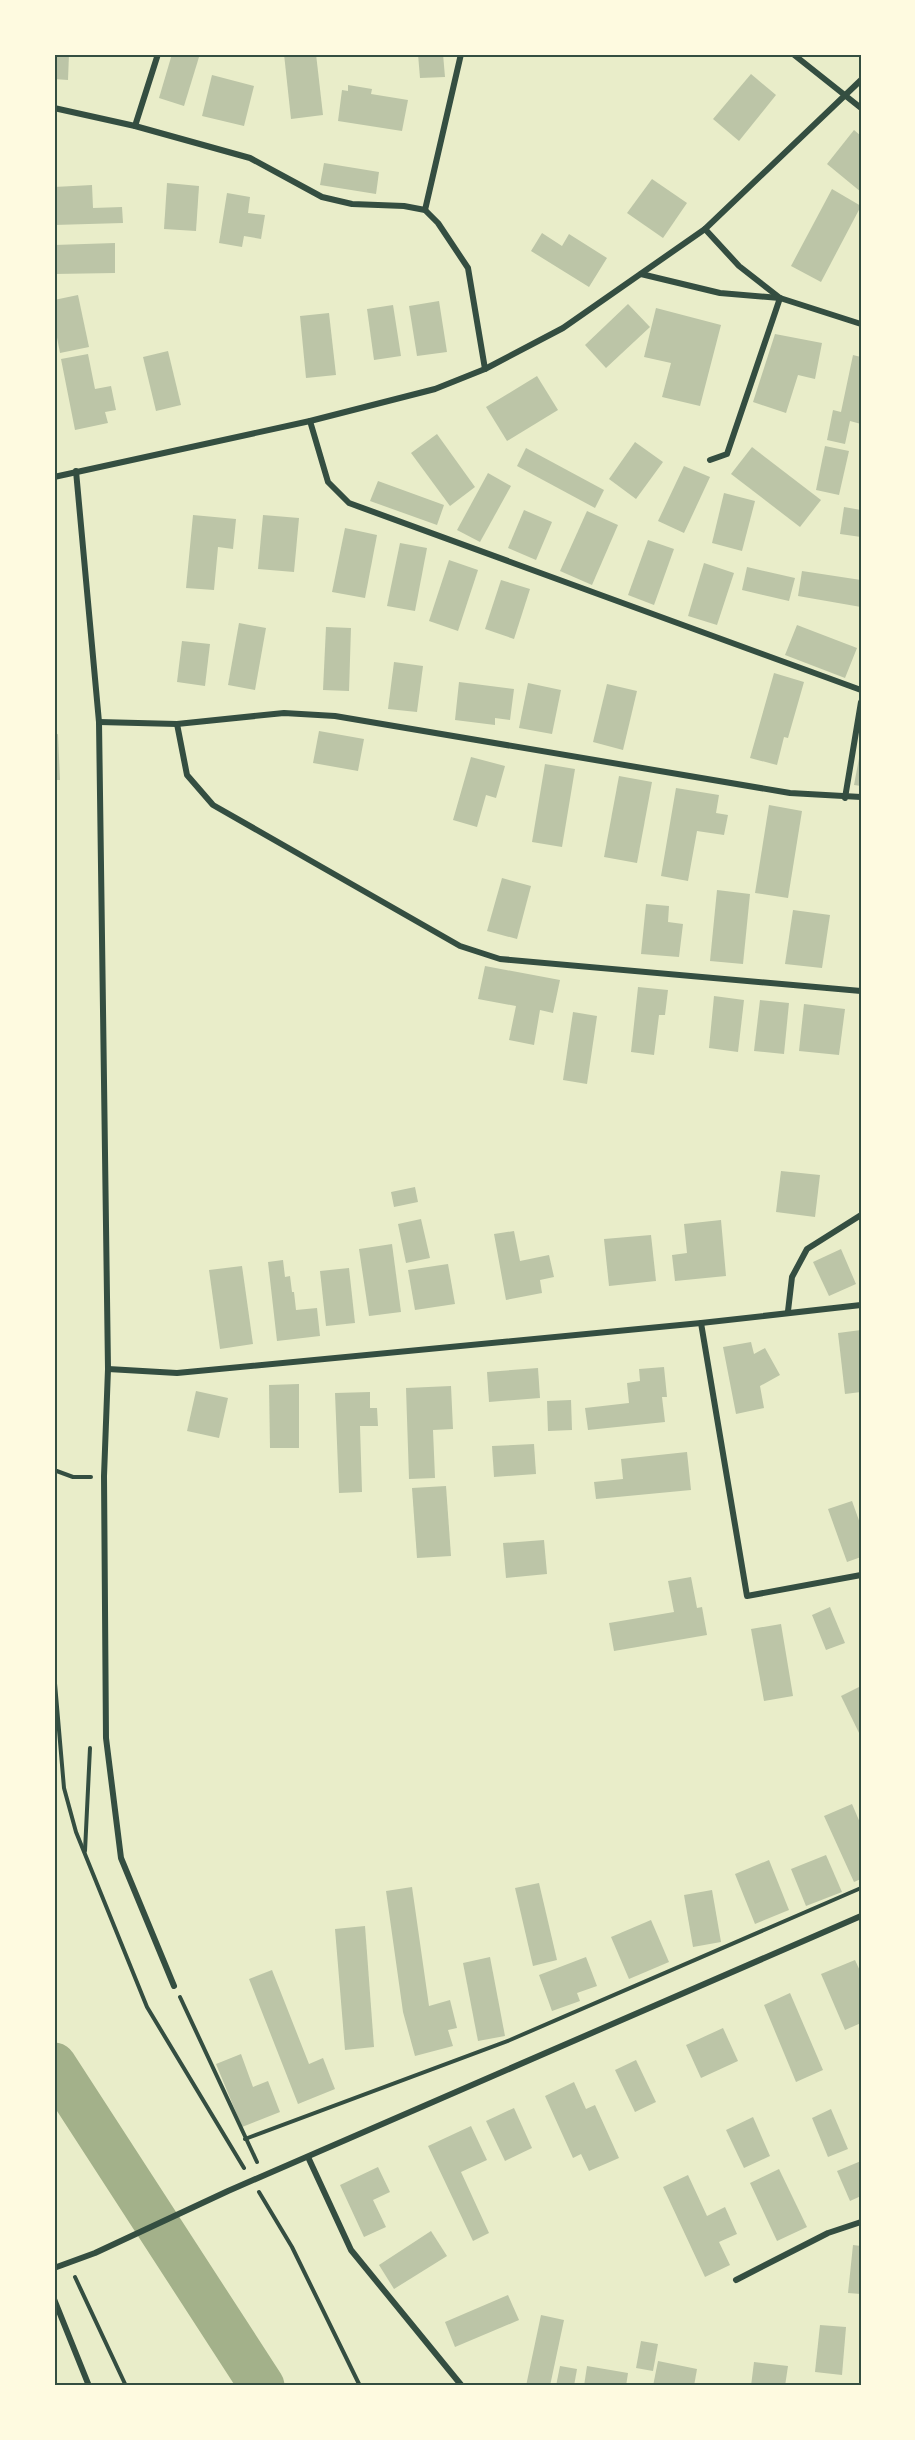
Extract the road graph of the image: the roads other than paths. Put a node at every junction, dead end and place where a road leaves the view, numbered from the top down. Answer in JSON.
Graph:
{"nodes":[{"id":1,"x":158,"y":54,"type":"edge"},
{"id":2,"x":461,"y":54,"type":"edge"},
{"id":3,"x":794,"y":54,"type":"edge"},
{"id":4,"x":861,"y":80,"type":"edge"},
{"id":5,"x":844,"y":96,"type":"junction"},
{"id":6,"x":54,"y":108,"type":"edge"},
{"id":7,"x":861,"y":108,"type":"edge"},
{"id":8,"x":135,"y":126,"type":"junction"},
{"id":9,"x":425,"y":210,"type":"junction"},
{"id":10,"x":705,"y":229,"type":"junction"},
{"id":11,"x":641,"y":274,"type":"junction"},
{"id":12,"x":780,"y":298,"type":"junction"},
{"id":13,"x":861,"y":324,"type":"edge"},
{"id":14,"x":485,"y":369,"type":"junction"},
{"id":15,"x":310,"y":421,"type":"junction"},
{"id":16,"x":710,"y":460,"type":"dead end"},
{"id":17,"x":76,"y":471,"type":"junction"},
{"id":18,"x":54,"y":477,"type":"edge"},
{"id":19,"x":861,"y":690,"type":"edge"},
{"id":20,"x":861,"y":702,"type":"edge"},
{"id":21,"x":99,"y":722,"type":"junction"},
{"id":22,"x":177,"y":724,"type":"junction"},
{"id":23,"x":861,"y":797,"type":"edge"},
{"id":24,"x":845,"y":798,"type":"junction"},
{"id":25,"x":861,"y":991,"type":"edge"},
{"id":26,"x":861,"y":1215,"type":"edge"},
{"id":27,"x":861,"y":1305,"type":"edge"},
{"id":28,"x":788,"y":1311,"type":"junction"},
{"id":29,"x":701,"y":1323,"type":"junction"},
{"id":30,"x":108,"y":1370,"type":"junction"},
{"id":31,"x":861,"y":1575,"type":"edge"},
{"id":32,"x":861,"y":1916,"type":"edge"},
{"id":33,"x":174,"y":1986,"type":"road end"},
{"id":34,"x":308,"y":2157,"type":"junction"},
{"id":35,"x":861,"y":2222,"type":"edge"},
{"id":36,"x":54,"y":2268,"type":"edge"},
{"id":37,"x":736,"y":2280,"type":"dead end"},
{"id":38,"x":54,"y":2299,"type":"edge"},
{"id":39,"x":89,"y":2386,"type":"edge"},
{"id":40,"x":462,"y":2386,"type":"edge"}],
"edges":[{"from":1,"to":8,"type":"street"},
{"from":2,"to":9,"type":"street"},
{"from":3,"to":5,"type":"street"},
{"from":4,"to":5,"type":"street"},
{"from":5,"to":7,"type":"street"},
{"from":5,"to":10,"type":"street"},
{"from":6,"to":8,"type":"street"},
{"from":8,"to":9,"type":"street"},
{"from":9,"to":14,"type":"street"},
{"from":10,"to":11,"type":"street"},
{"from":10,"to":12,"type":"street"},
{"from":11,"to":12,"type":"street"},
{"from":11,"to":14,"type":"street"},
{"from":12,"to":13,"type":"street"},
{"from":12,"to":16,"type":"street"},
{"from":14,"to":15,"type":"street"},
{"from":15,"to":17,"type":"street"},
{"from":15,"to":19,"type":"street"},
{"from":17,"to":18,"type":"street"},
{"from":17,"to":21,"type":"street"},
{"from":20,"to":24,"type":"street"},
{"from":21,"to":22,"type":"street"},
{"from":21,"to":30,"type":"street"},
{"from":22,"to":24,"type":"street"},
{"from":22,"to":25,"type":"street"},
{"from":23,"to":24,"type":"street"},
{"from":26,"to":28,"type":"street"},
{"from":27,"to":28,"type":"street"},
{"from":28,"to":29,"type":"street"},
{"from":29,"to":30,"type":"street"},
{"from":29,"to":31,"type":"street"},
{"from":30,"to":33,"type":"street"},
{"from":32,"to":34,"type":"street"},
{"from":34,"to":36,"type":"street"},
{"from":34,"to":40,"type":"street"},
{"from":35,"to":37,"type":"street"},
{"from":38,"to":39,"type":"street"}]}
